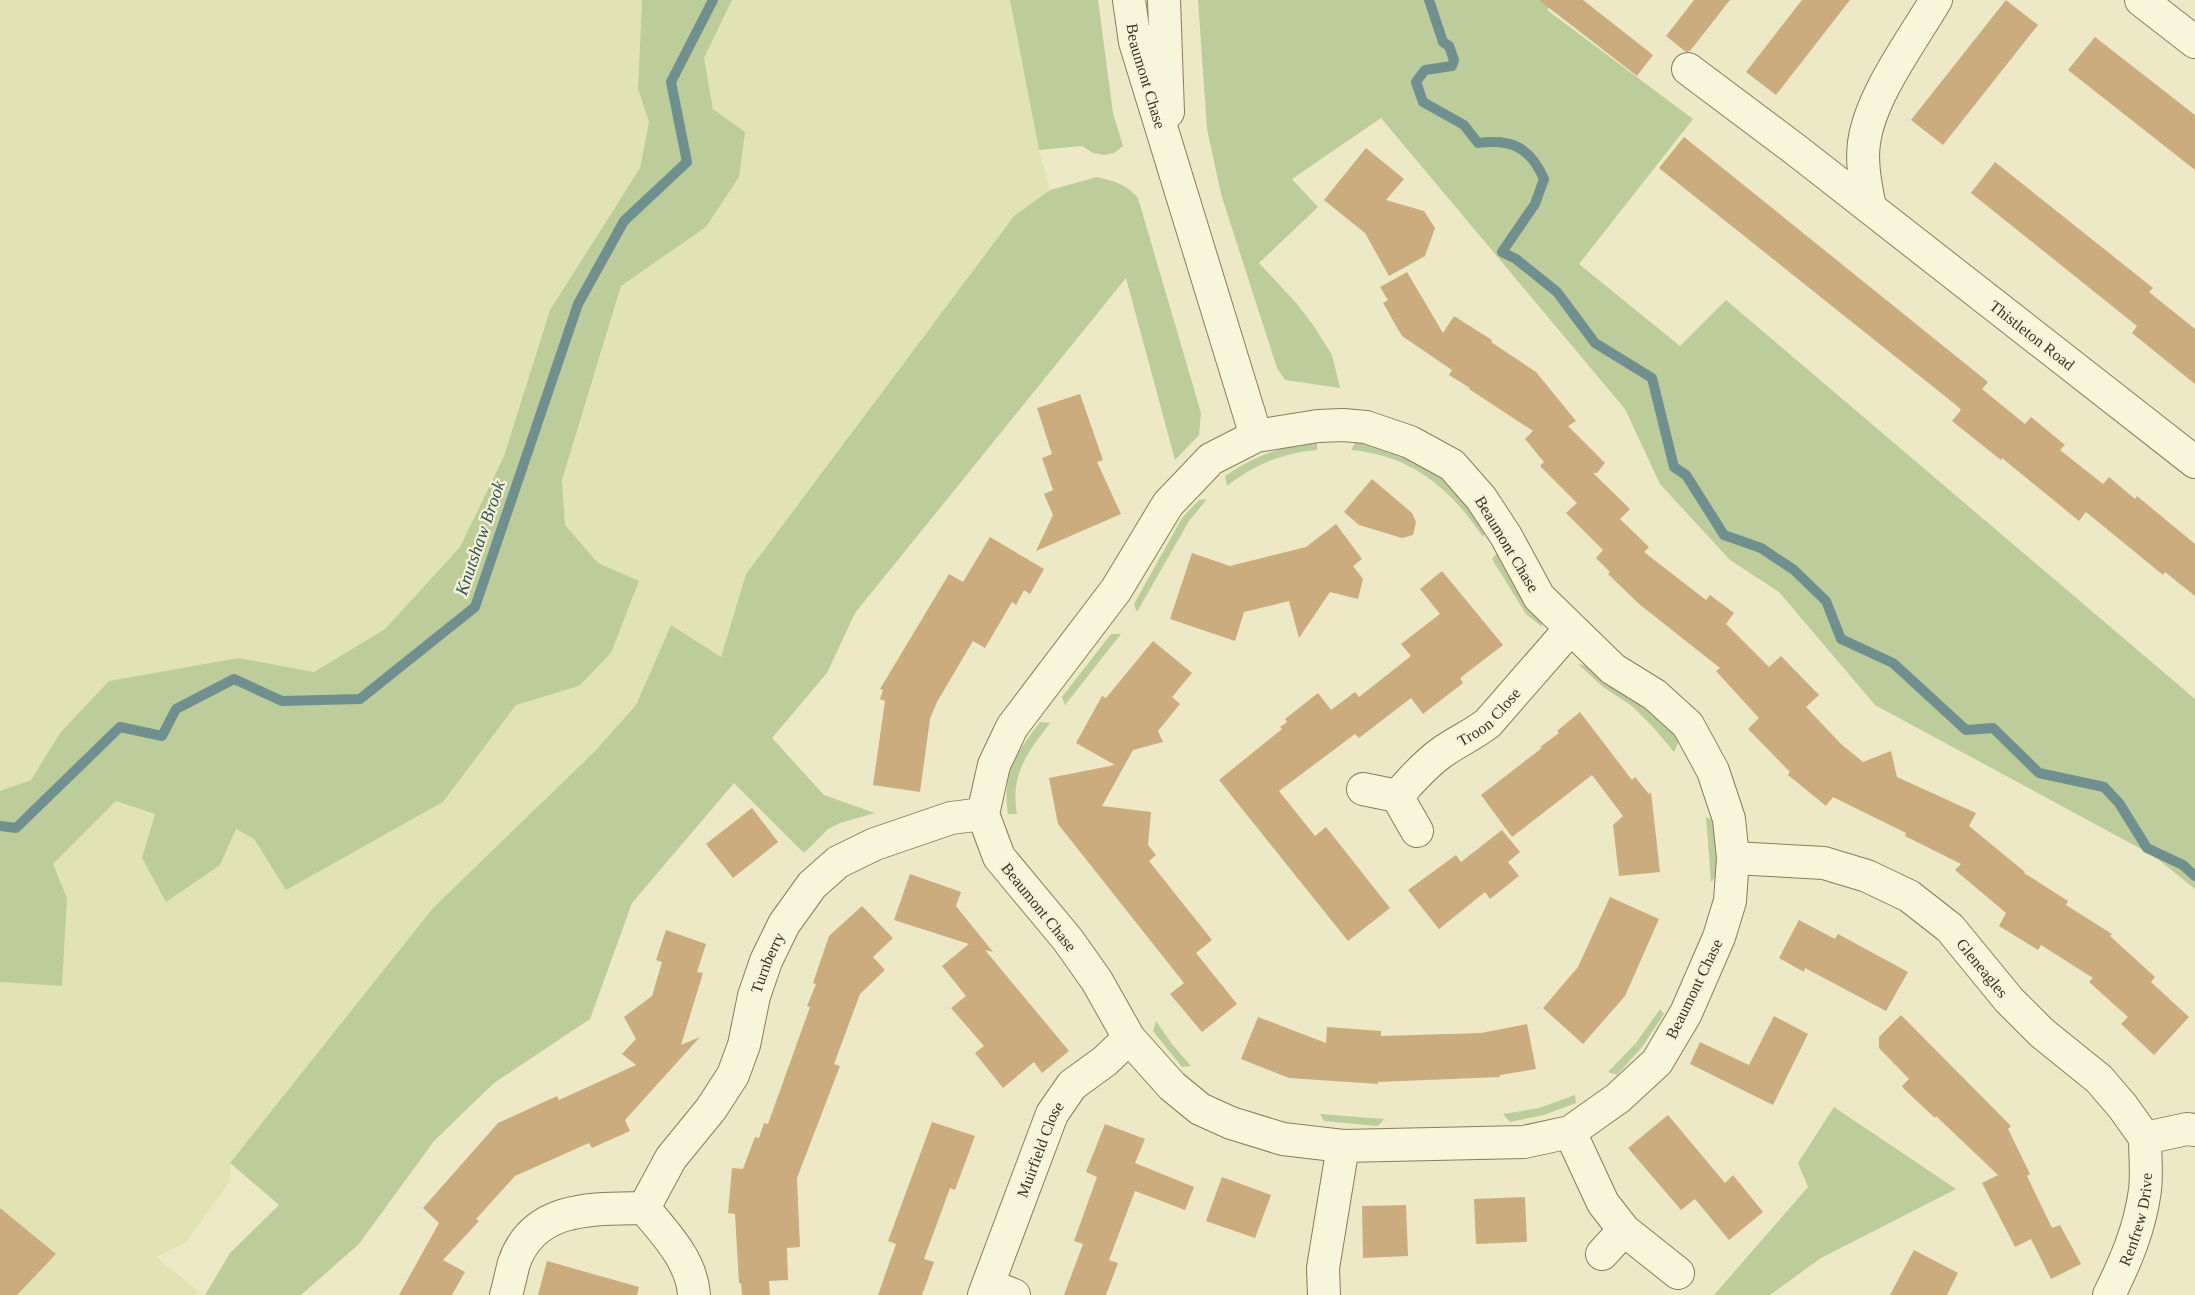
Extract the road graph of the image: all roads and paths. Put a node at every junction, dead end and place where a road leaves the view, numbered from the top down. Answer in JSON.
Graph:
{"nodes":[{"id":1,"x":1129,"y":0,"type":"edge"},
{"id":2,"x":1164,"y":0,"type":"edge"},
{"id":3,"x":1936,"y":0,"type":"edge"},
{"id":4,"x":2141,"y":0,"type":"edge"},
{"id":5,"x":2195,"y":42,"type":"edge"},
{"id":6,"x":1688,"y":69,"type":"dead end"},
{"id":7,"x":1169,"y":152,"type":"junction"},
{"id":8,"x":1870,"y":207,"type":"junction"},
{"id":9,"x":1256,"y":436,"type":"junction"},
{"id":10,"x":2195,"y":462,"type":"edge"},
{"id":11,"x":1570,"y":628,"type":"junction"},
{"id":12,"x":1363,"y":789,"type":"dead end"},
{"id":13,"x":1397,"y":796,"type":"junction"},
{"id":14,"x":983,"y":814,"type":"junction"},
{"id":15,"x":1417,"y":831,"type":"dead end"},
{"id":16,"x":1733,"y":858,"type":"junction"},
{"id":17,"x":1129,"y":1038,"type":"junction"},
{"id":18,"x":2195,"y":1130,"type":"edge"},
{"id":19,"x":1570,"y":1132,"type":"junction"},
{"id":20,"x":2145,"y":1138,"type":"junction"},
{"id":21,"x":1343,"y":1146,"type":"junction"},
{"id":22,"x":644,"y":1208,"type":"junction"},
{"id":23,"x":1624,"y":1230,"type":"junction"},
{"id":24,"x":1602,"y":1254,"type":"dead end"},
{"id":25,"x":1678,"y":1273,"type":"dead end"},
{"id":26,"x":995,"y":1292,"type":"edge"},
{"id":27,"x":506,"y":1295,"type":"edge"},
{"id":28,"x":694,"y":1295,"type":"edge"},
{"id":29,"x":1324,"y":1295,"type":"edge"},
{"id":30,"x":2109,"y":1295,"type":"edge"}],
"edges":[{"from":1,"to":7,"type":"street","name":"Beaumont Chase"},
{"from":2,"to":7,"type":"street","name":"Beaumont Chase"},
{"from":3,"to":8,"type":"street"},
{"from":4,"to":5,"type":"street"},
{"from":6,"to":8,"type":"street","name":"Thistleton Road"},
{"from":7,"to":9,"type":"street","name":"Beaumont Chase"},
{"from":8,"to":10,"type":"street","name":"Thistleton Road"},
{"from":9,"to":11,"type":"street","name":"Beaumont Chase"},
{"from":9,"to":14,"type":"street","name":"Beaumont Chase"},
{"from":11,"to":13,"type":"street","name":"Troon Close"},
{"from":11,"to":16,"type":"street","name":"Beaumont Chase"},
{"from":12,"to":13,"type":"street"},
{"from":13,"to":15,"type":"street"},
{"from":14,"to":17,"type":"street","name":"Beaumont Chase"},
{"from":14,"to":22,"type":"street","name":"Turnberry"},
{"from":16,"to":19,"type":"street","name":"Beaumont Chase"},
{"from":16,"to":20,"type":"street","name":"Gleneagles"},
{"from":17,"to":21,"type":"street","name":"Beaumont Chase"},
{"from":17,"to":26,"type":"street","name":"Muirfield Close"},
{"from":18,"to":20,"type":"street"},
{"from":19,"to":21,"type":"street","name":"Beaumont Chase"},
{"from":19,"to":23,"type":"street"},
{"from":20,"to":30,"type":"street","name":"Renfrew Drive"},
{"from":21,"to":29,"type":"street"},
{"from":22,"to":27,"type":"street"},
{"from":22,"to":28,"type":"street"},
{"from":23,"to":24,"type":"street"},
{"from":23,"to":25,"type":"street"}]}
